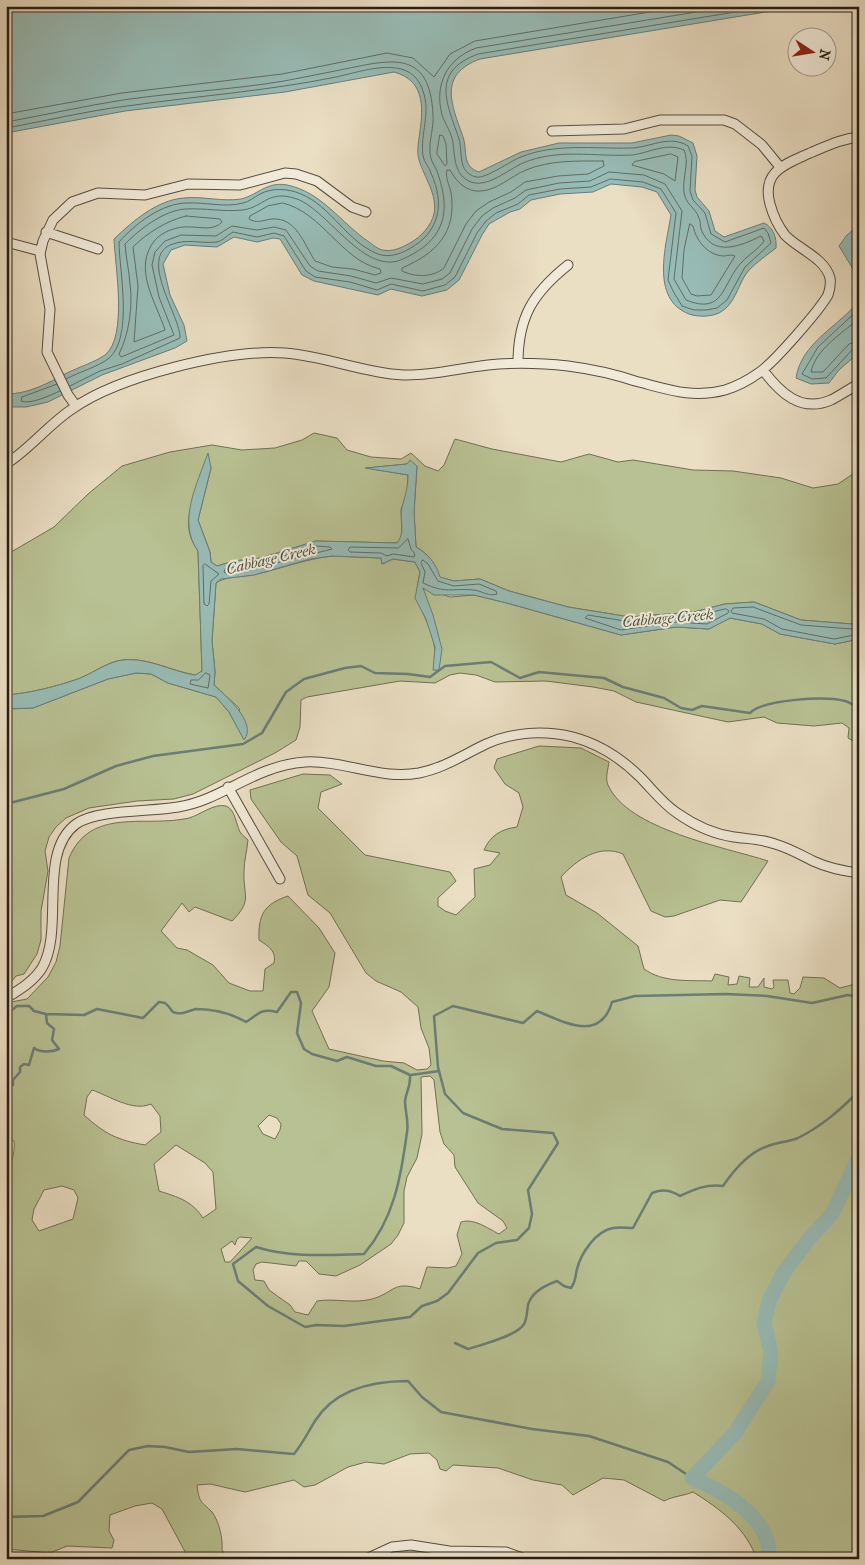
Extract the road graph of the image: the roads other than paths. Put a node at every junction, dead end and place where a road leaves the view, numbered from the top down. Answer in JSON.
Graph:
{"nodes":[{"id":1,"x":552,"y":131,"type":"dead end"},
{"id":2,"x":859,"y":137,"type":"edge"},
{"id":3,"x":780,"y":167,"type":"junction"},
{"id":4,"x":366,"y":212,"type":"dead end"},
{"id":5,"x":46,"y":232,"type":"junction"},
{"id":6,"x":6,"y":242,"type":"edge"},
{"id":7,"x":98,"y":249,"type":"dead end"},
{"id":8,"x":40,"y":251,"type":"junction"},
{"id":9,"x":568,"y":265,"type":"dead end"},
{"id":10,"x":518,"y":363,"type":"junction"},
{"id":11,"x":763,"y":370,"type":"junction"},
{"id":12,"x":859,"y":384,"type":"edge"},
{"id":13,"x":76,"y":406,"type":"junction"},
{"id":14,"x":6,"y":464,"type":"edge"},
{"id":15,"x":228,"y":787,"type":"junction"},
{"id":16,"x":859,"y":873,"type":"edge"},
{"id":17,"x":280,"y":880,"type":"dead end"},
{"id":18,"x":8,"y":997,"type":"edge"},
{"id":19,"x":466,"y":1555,"type":"edge"},
{"id":20,"x":366,"y":1559,"type":"edge"},
{"id":21,"x":526,"y":1559,"type":"edge"}],
"edges":[{"from":1,"to":3,"type":"street"},
{"from":2,"to":3,"type":"street"},
{"from":3,"to":11,"type":"street"},
{"from":4,"to":5,"type":"street"},
{"from":5,"to":7,"type":"street"},
{"from":5,"to":8,"type":"street"},
{"from":6,"to":8,"type":"street"},
{"from":8,"to":13,"type":"street"},
{"from":9,"to":10,"type":"street"},
{"from":10,"to":11,"type":"street"},
{"from":10,"to":13,"type":"street"},
{"from":11,"to":12,"type":"street"},
{"from":13,"to":14,"type":"street"},
{"from":15,"to":16,"type":"street"},
{"from":15,"to":17,"type":"street"},
{"from":15,"to":18,"type":"street"},
{"from":19,"to":20,"type":"street"},
{"from":19,"to":21,"type":"street"}]}
